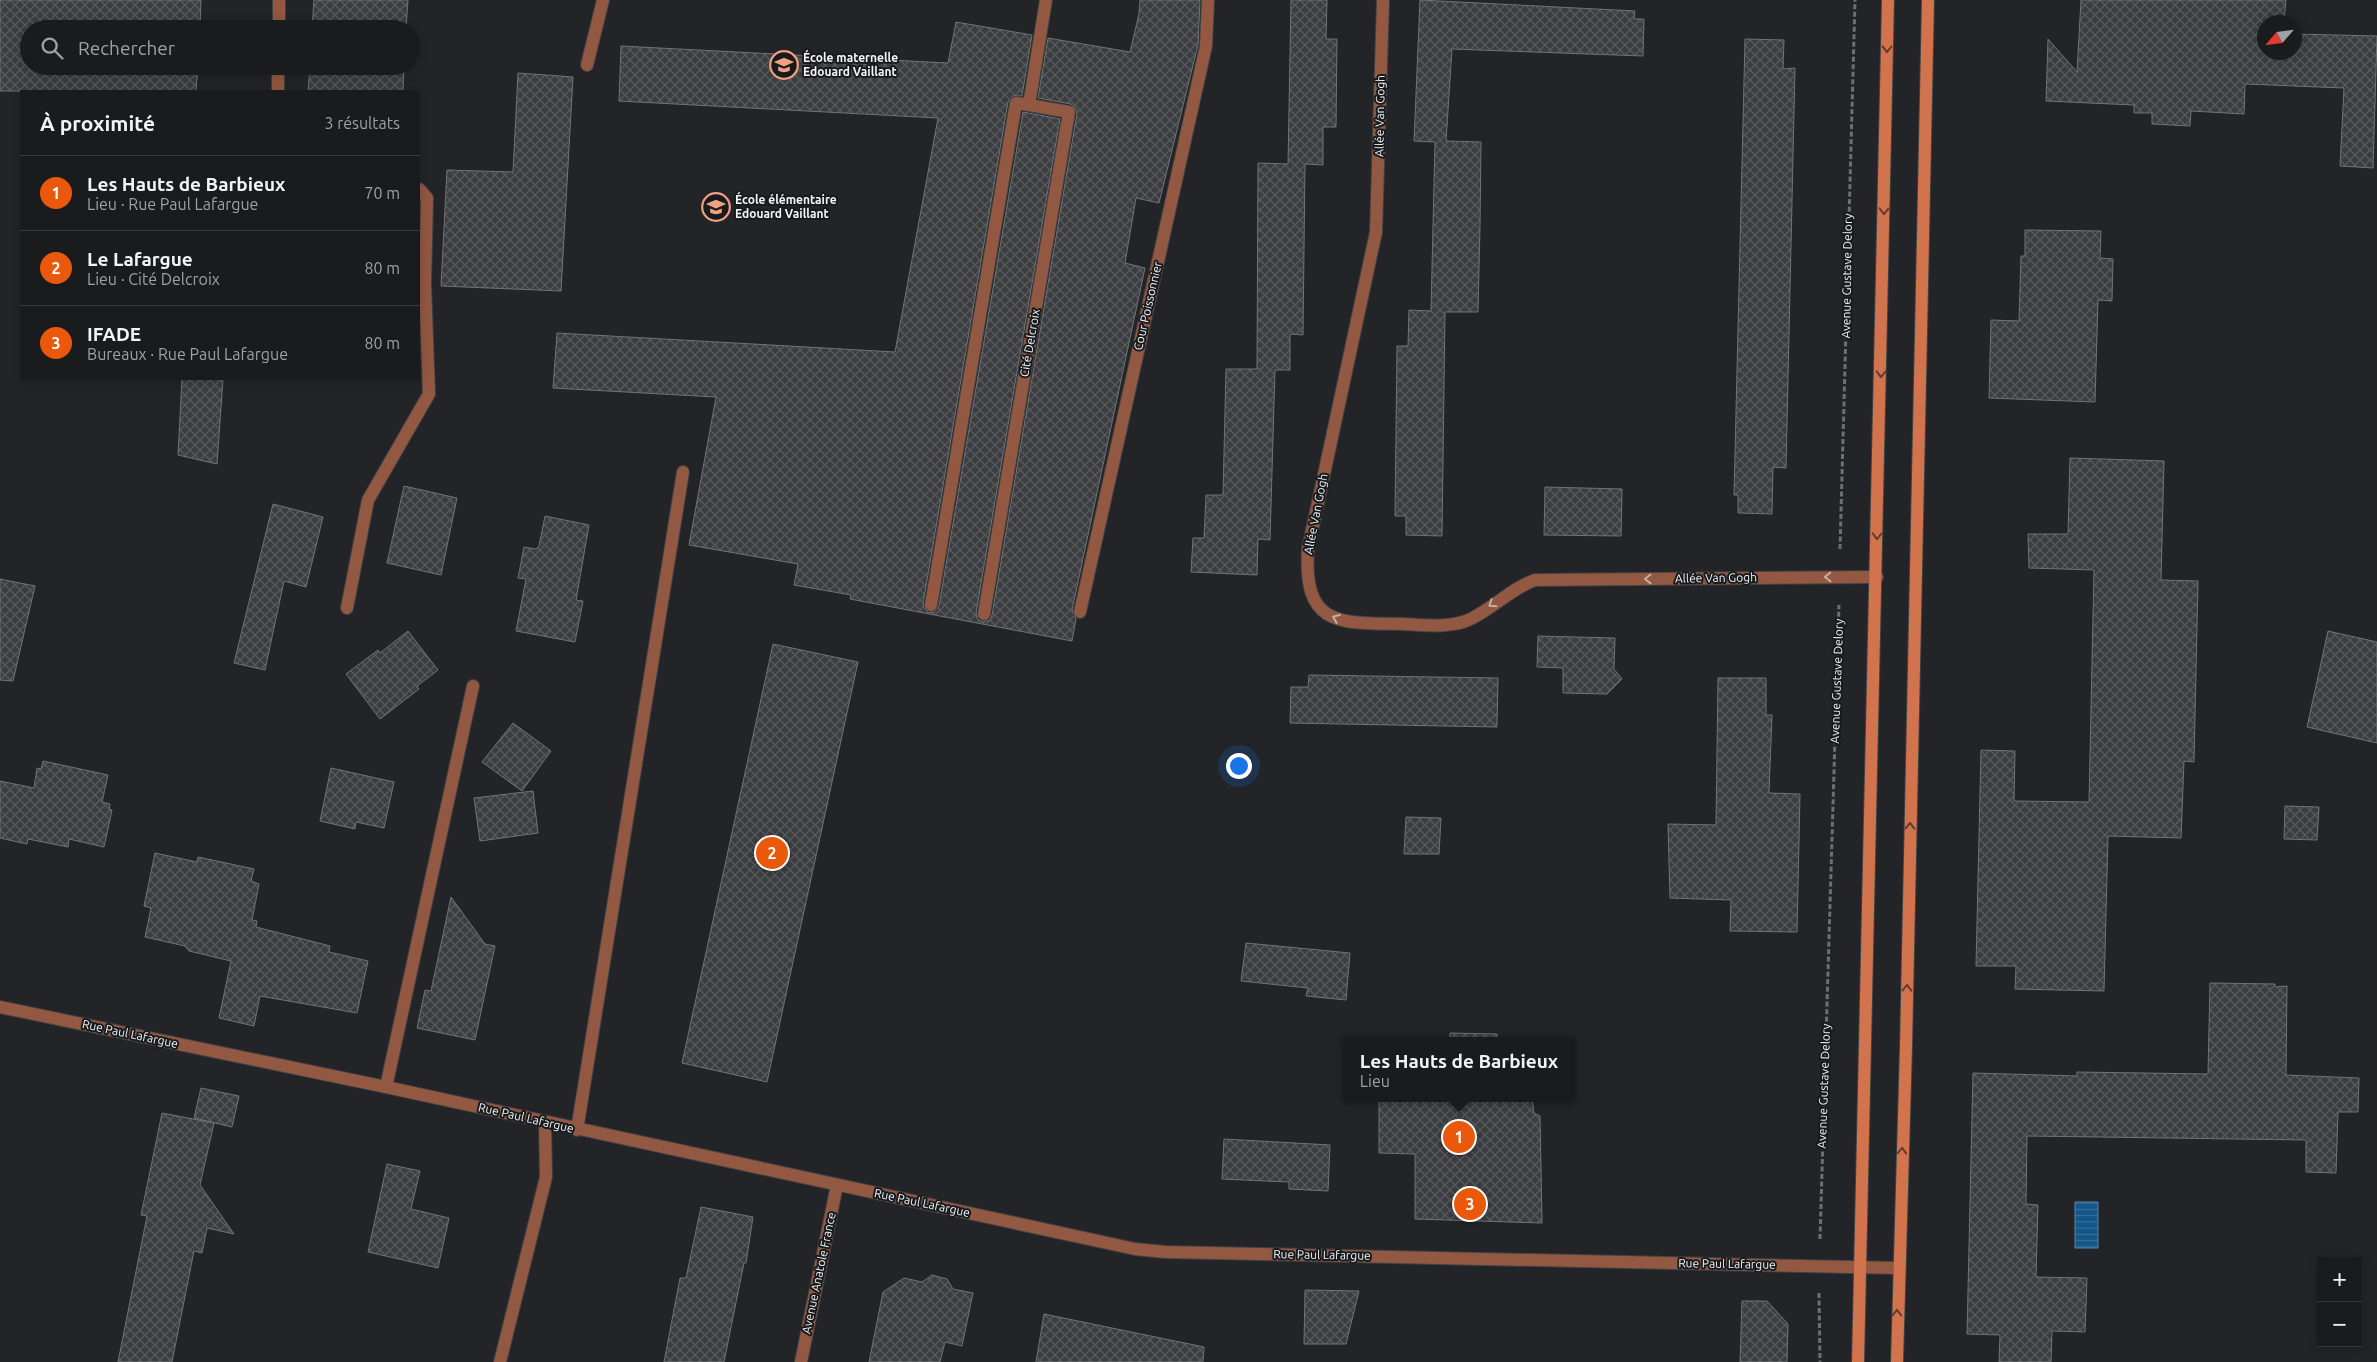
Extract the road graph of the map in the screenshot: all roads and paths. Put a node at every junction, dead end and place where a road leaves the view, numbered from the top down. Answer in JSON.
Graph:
{"nodes":[{"id":1,"x":279,"y":0,"type":"edge"},
{"id":2,"x":603,"y":0,"type":"edge"},
{"id":3,"x":1046,"y":0,"type":"edge"},
{"id":4,"x":1208,"y":0,"type":"edge"},
{"id":5,"x":1383,"y":0,"type":"edge"},
{"id":6,"x":1855,"y":0,"type":"edge"},
{"id":7,"x":1888,"y":0,"type":"edge"},
{"id":8,"x":1928,"y":0,"type":"edge"},
{"id":9,"x":279,"y":20,"type":"edge"},
{"id":10,"x":588,"y":65,"type":"dead end"},
{"id":11,"x":278,"y":75,"type":"edge"},
{"id":12,"x":278,"y":90,"type":"edge"},
{"id":13,"x":1029,"y":105,"type":"junction"},
{"id":14,"x":420,"y":191,"type":"edge"},
{"id":15,"x":683,"y":472,"type":"dead end"},
{"id":16,"x":1877,"y":576,"type":"junction"},
{"id":17,"x":1840,"y":577,"type":"junction"},
{"id":18,"x":931,"y":605,"type":"dead end"},
{"id":19,"x":346,"y":608,"type":"dead end"},
{"id":20,"x":1080,"y":612,"type":"dead end"},
{"id":21,"x":984,"y":614,"type":"dead end"},
{"id":22,"x":473,"y":686,"type":"dead end"},
{"id":23,"x":0,"y":1007,"type":"edge"},
{"id":24,"x":386,"y":1087,"type":"junction"},
{"id":25,"x":545,"y":1123,"type":"junction"},
{"id":26,"x":577,"y":1130,"type":"junction"},
{"id":27,"x":838,"y":1185,"type":"junction"},
{"id":28,"x":1819,"y":1266,"type":"junction"},
{"id":29,"x":1859,"y":1267,"type":"junction"},
{"id":30,"x":1898,"y":1268,"type":"junction"},
{"id":31,"x":500,"y":1362,"type":"edge"},
{"id":32,"x":801,"y":1362,"type":"edge"},
{"id":33,"x":1820,"y":1362,"type":"edge"},
{"id":34,"x":1858,"y":1362,"type":"edge"},
{"id":35,"x":1896,"y":1362,"type":"edge"}],
"edges":[{"from":1,"to":9,"type":"street"},
{"from":2,"to":10,"type":"street"},
{"from":3,"to":13,"type":"street"},
{"from":4,"to":20,"type":"street","name":"Cour Poissonnier"},
{"from":17,"to":5,"type":"street","name":"Allée Van Gogh","one_way":true},
{"from":6,"to":17,"type":"path","name":"Avenue Gustave Delory"},
{"from":7,"to":16,"type":"main road","one_way":true},
{"from":30,"to":8,"type":"main road","one_way":true},
{"from":11,"to":12,"type":"street"},
{"from":13,"to":18,"type":"street"},
{"from":13,"to":21,"type":"street","name":"Cité Delcroix"},
{"from":14,"to":19,"type":"street"},
{"from":15,"to":26,"type":"street"},
{"from":16,"to":17,"type":"street","name":"Allée Van Gogh"},
{"from":16,"to":29,"type":"main road"},
{"from":17,"to":28,"type":"path","name":"Avenue Gustave Delory"},
{"from":22,"to":24,"type":"street"},
{"from":23,"to":24,"type":"street","name":"Rue Paul Lafargue"},
{"from":24,"to":25,"type":"street","name":"Rue Paul Lafargue"},
{"from":25,"to":26,"type":"street","name":"Rue Paul Lafargue"},
{"from":25,"to":31,"type":"street"},
{"from":26,"to":27,"type":"street","name":"Rue Paul Lafargue"},
{"from":27,"to":28,"type":"street","name":"Rue Paul Lafargue"},
{"from":27,"to":32,"type":"street","name":"Avenue Anatole France"},
{"from":28,"to":29,"type":"street","name":"Rue Paul Lafargue"},
{"from":28,"to":33,"type":"path","name":"Avenue Gustave Delory"},
{"from":29,"to":30,"type":"street","name":"Rue Paul Lafargue"},
{"from":29,"to":34,"type":"main road"},
{"from":35,"to":30,"type":"main road","one_way":true}]}
